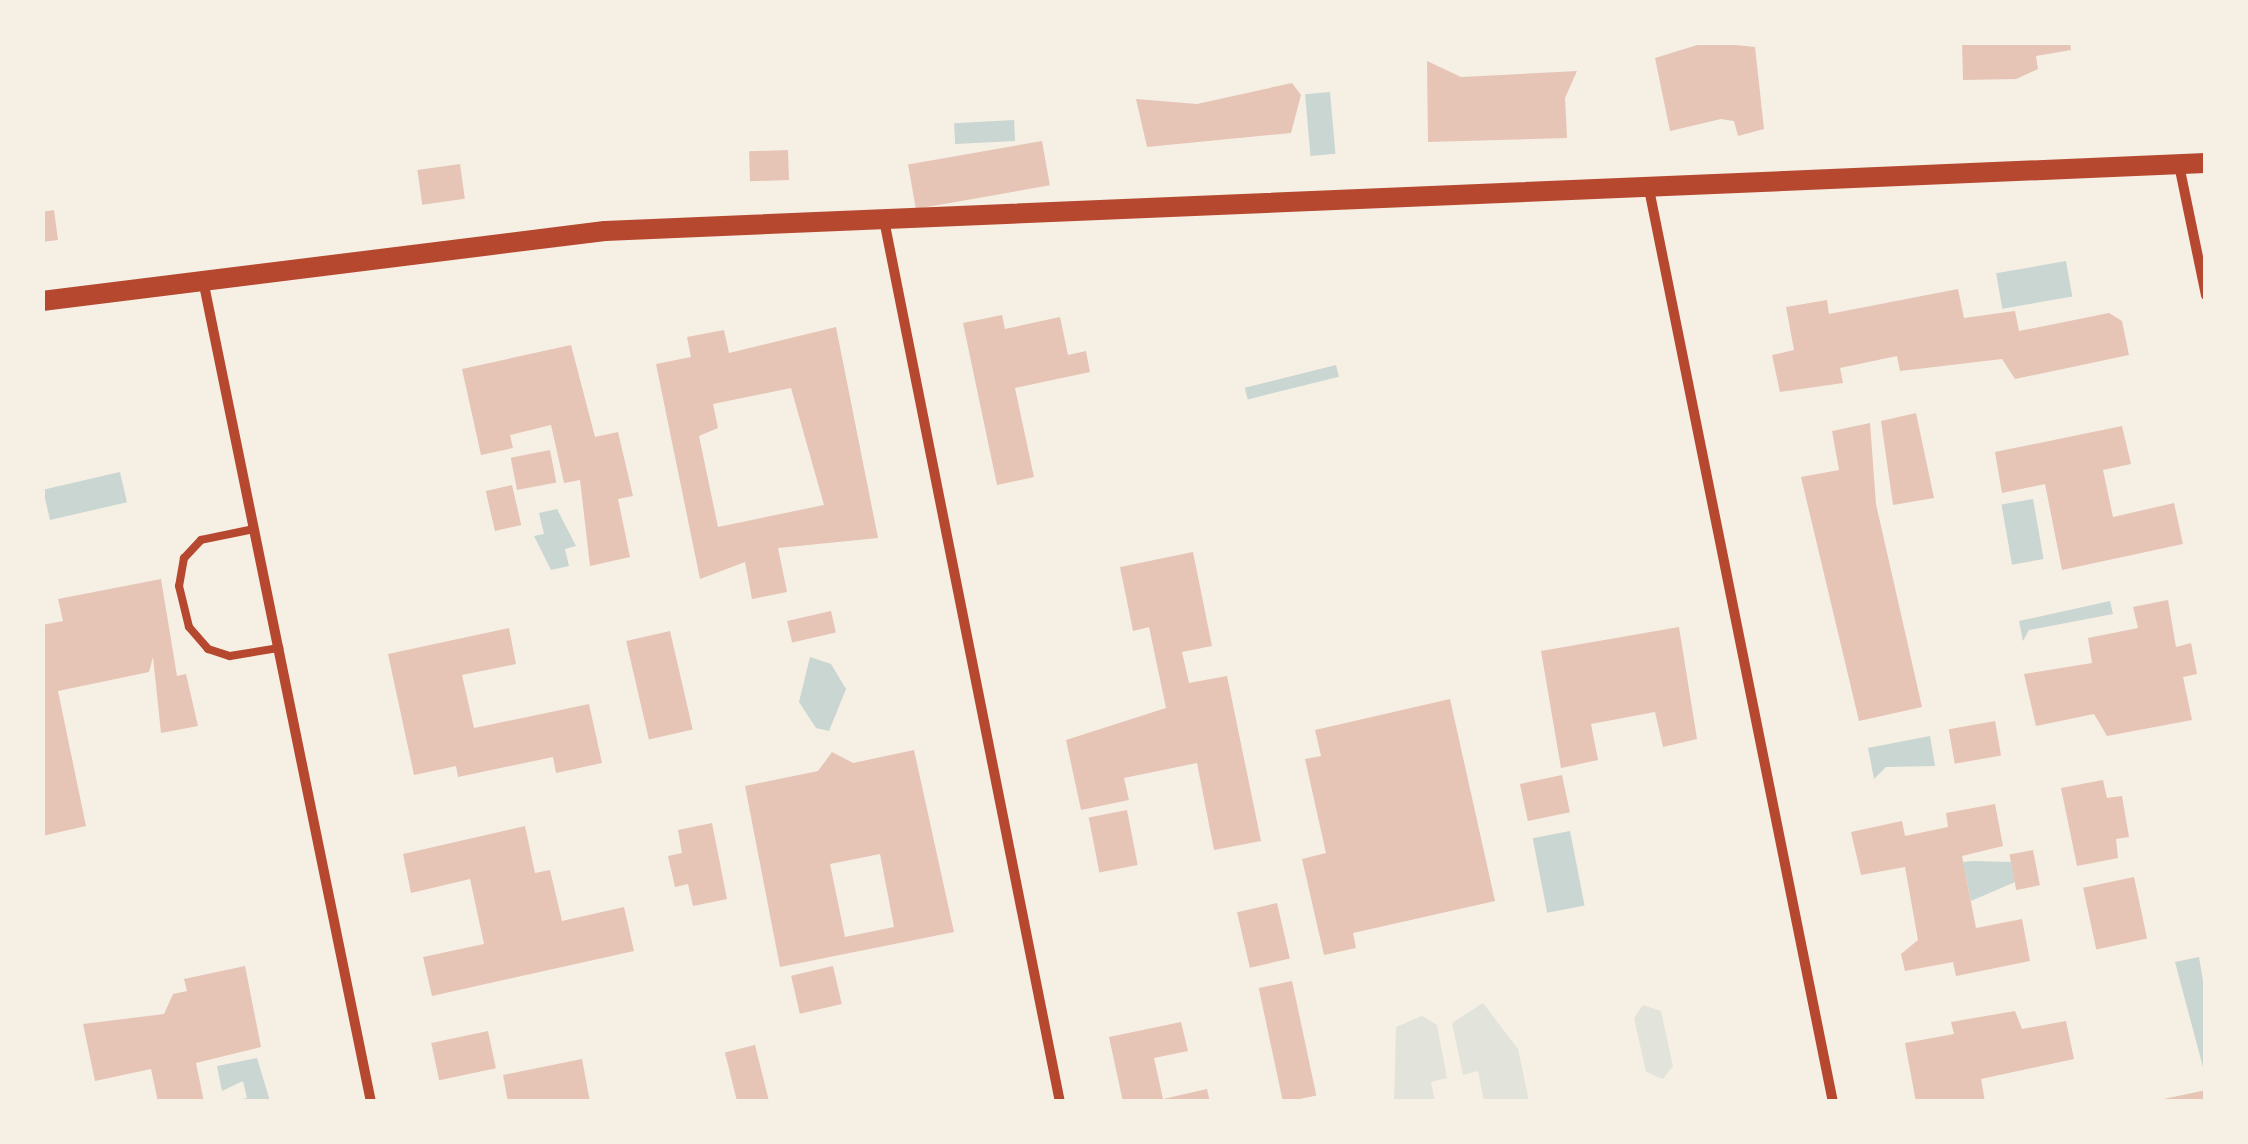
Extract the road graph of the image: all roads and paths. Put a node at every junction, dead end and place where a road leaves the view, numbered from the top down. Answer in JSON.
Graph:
{"nodes":[{"id":1,"x":2206,"y":163,"type":"edge"},
{"id":2,"x":2180,"y":165,"type":"junction"},
{"id":3,"x":1649,"y":188,"type":"junction"},
{"id":4,"x":884,"y":220,"type":"junction"},
{"id":5,"x":203,"y":279,"type":"junction"},
{"id":6,"x":2206,"y":296,"type":"edge"},
{"id":7,"x":42,"y":302,"type":"edge"},
{"id":8,"x":254,"y":528,"type":"junction"},
{"id":9,"x":278,"y":648,"type":"junction"},
{"id":10,"x":371,"y":1102,"type":"edge"},
{"id":11,"x":1060,"y":1102,"type":"edge"},
{"id":12,"x":1832,"y":1102,"type":"edge"}],
"edges":[{"from":1,"to":2,"type":"main road"},
{"from":2,"to":3,"type":"main road"},
{"from":2,"to":6,"type":"street"},
{"from":3,"to":4,"type":"main road"},
{"from":3,"to":12,"type":"street"},
{"from":4,"to":5,"type":"main road"},
{"from":4,"to":11,"type":"street"},
{"from":5,"to":7,"type":"main road"},
{"from":5,"to":8,"type":"street"},
{"from":8,"to":9,"type":"street"},
{"from":8,"to":9,"type":"lane"},
{"from":9,"to":10,"type":"street"}]}
